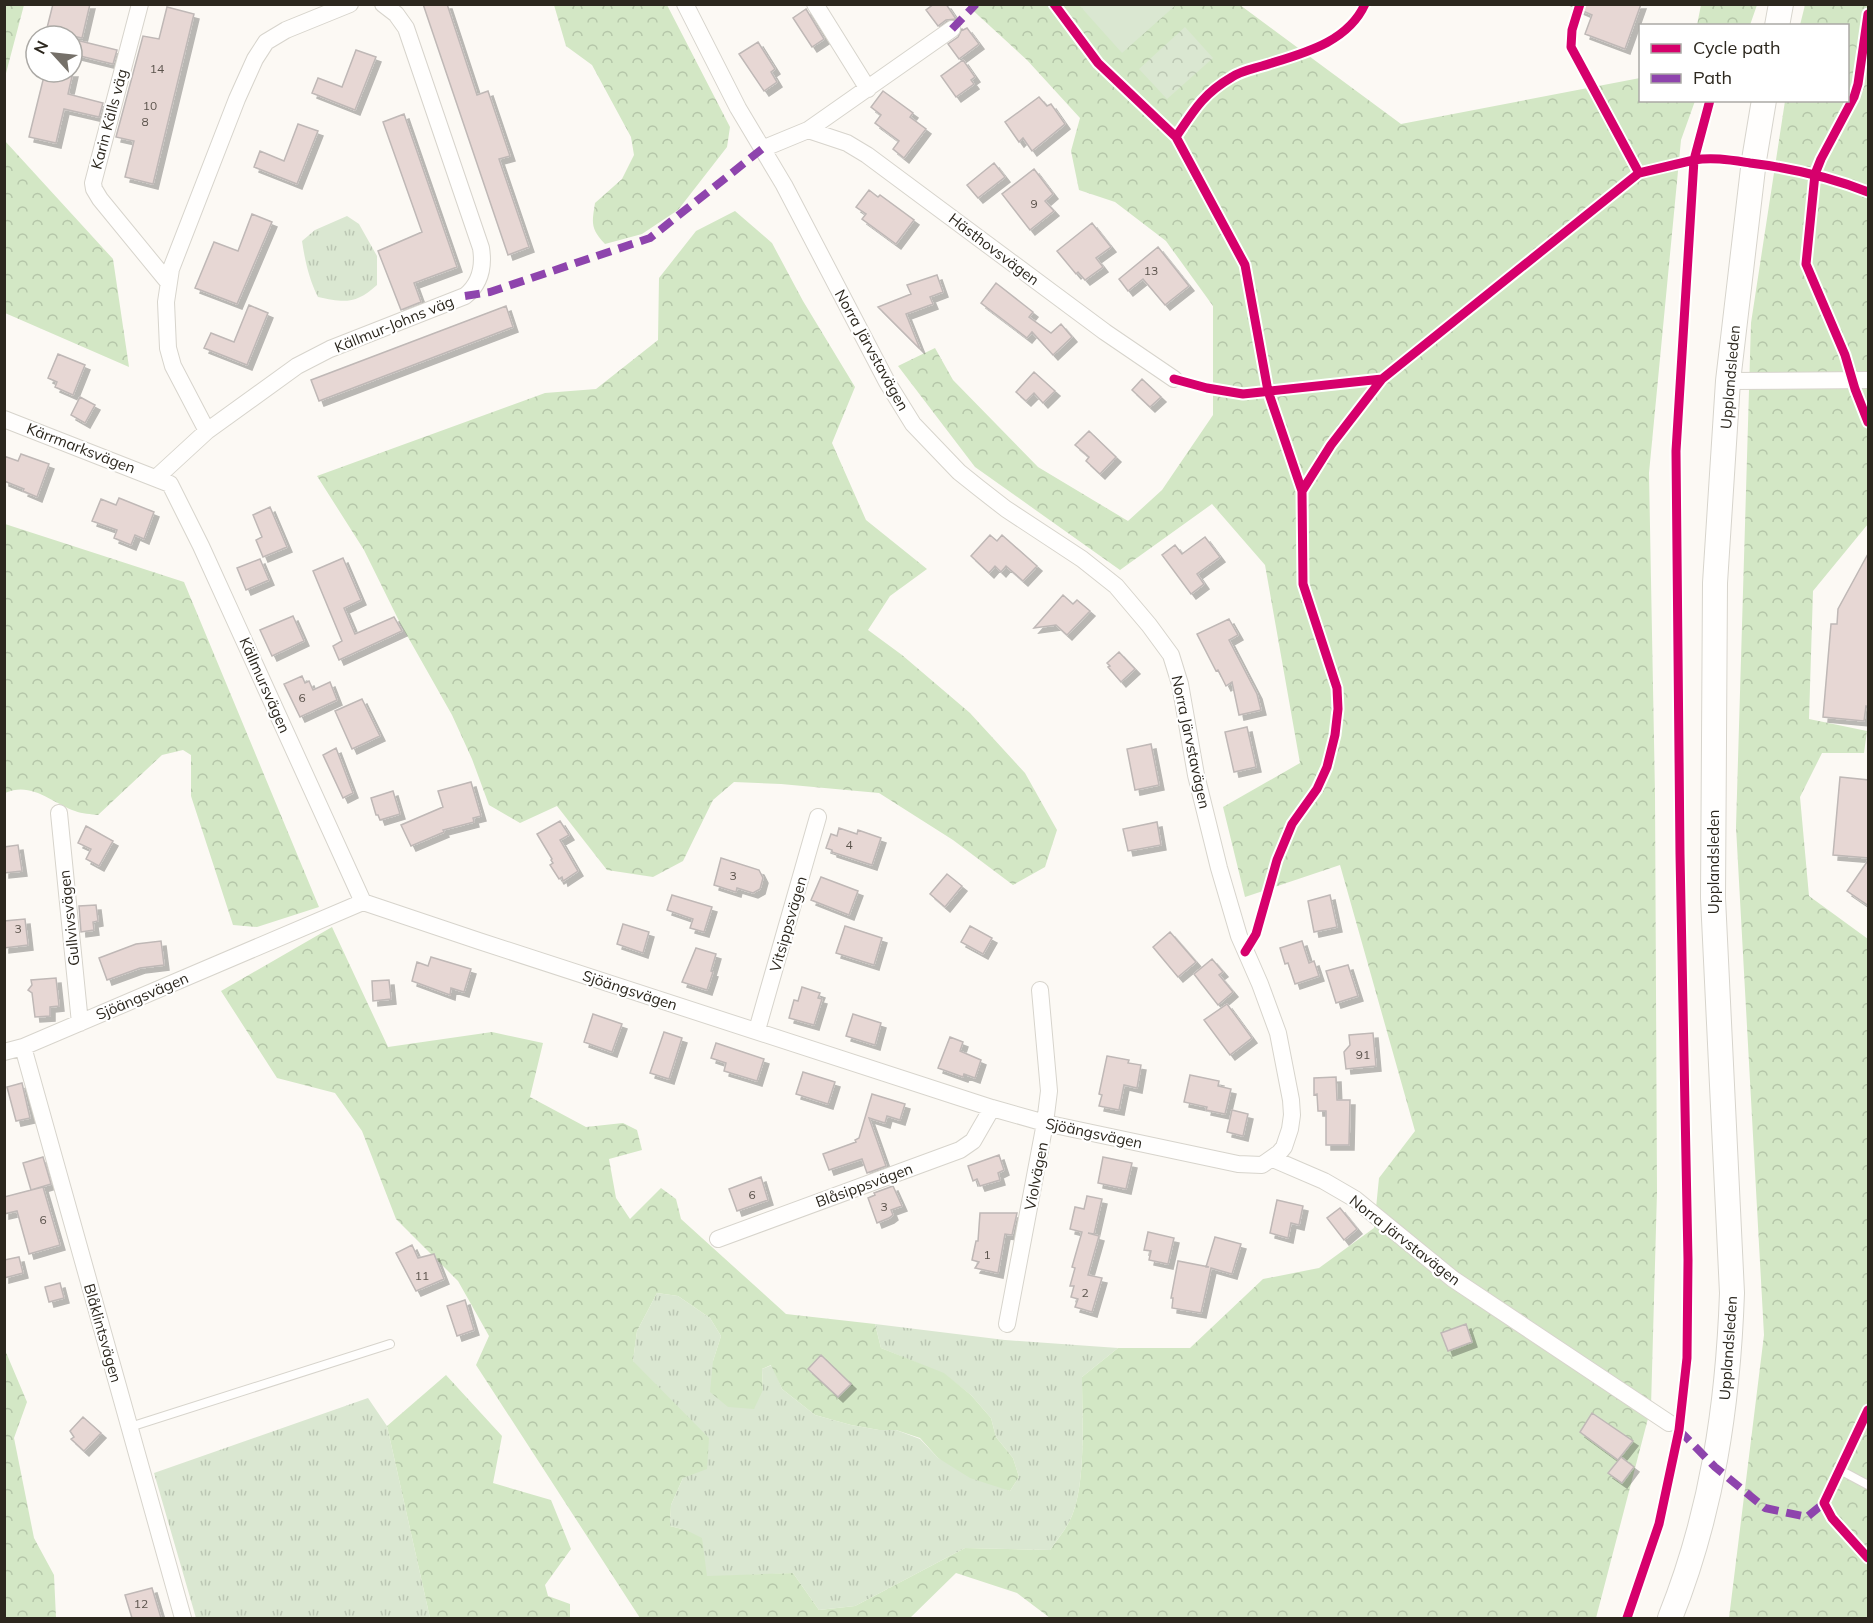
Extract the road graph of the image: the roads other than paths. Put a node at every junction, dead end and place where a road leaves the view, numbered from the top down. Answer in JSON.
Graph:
{"nodes":[{"id":1,"x":140,"y":4,"type":"edge"},
{"id":2,"x":350,"y":4,"type":"edge"},
{"id":3,"x":383,"y":4,"type":"edge"},
{"id":4,"x":685,"y":4,"type":"edge"},
{"id":5,"x":815,"y":4,"type":"edge"},
{"id":6,"x":1781,"y":4,"type":"edge"},
{"id":7,"x":1777,"y":24,"type":"edge"},
{"id":8,"x":952,"y":29,"type":"dead end"},
{"id":9,"x":868,"y":88,"type":"junction"},
{"id":10,"x":1764,"y":102,"type":"edge"},
{"id":11,"x":808,"y":130,"type":"junction"},
{"id":12,"x":762,"y":149,"type":"junction"},
{"id":13,"x":168,"y":282,"type":"junction"},
{"id":14,"x":1174,"y":379,"type":"dead end"},
{"id":15,"x":1869,"y":380,"type":"edge"},
{"id":16,"x":1728,"y":381,"type":"junction"},
{"id":17,"x":4,"y":419,"type":"edge"},
{"id":18,"x":207,"y":431,"type":"junction"},
{"id":19,"x":157,"y":477,"type":"junction"},
{"id":20,"x":59,"y":813,"type":"dead end"},
{"id":21,"x":818,"y":817,"type":"dead end"},
{"id":22,"x":363,"y":902,"type":"junction"},
{"id":23,"x":1040,"y":990,"type":"dead end"},
{"id":24,"x":80,"y":1023,"type":"junction"},
{"id":25,"x":757,"y":1030,"type":"junction"},
{"id":26,"x":23,"y":1047,"type":"junction"},
{"id":27,"x":4,"y":1052,"type":"edge"},
{"id":28,"x":992,"y":1108,"type":"junction"},
{"id":29,"x":1046,"y":1123,"type":"junction"},
{"id":30,"x":1273,"y":1159,"type":"junction"},
{"id":31,"x":718,"y":1239,"type":"dead end"},
{"id":32,"x":1007,"y":1324,"type":"dead end"},
{"id":33,"x":390,"y":1344,"type":"dead end"},
{"id":34,"x":1669,"y":1423,"type":"dead end"},
{"id":35,"x":130,"y":1427,"type":"junction"},
{"id":36,"x":1840,"y":1470,"type":"dead end"},
{"id":37,"x":1869,"y":1485,"type":"edge"},
{"id":38,"x":183,"y":1618,"type":"edge"},
{"id":39,"x":1670,"y":1618,"type":"edge"}],
"edges":[{"from":1,"to":13,"type":"street","name":"Karin Källs väg"},
{"from":2,"to":13,"type":"street"},
{"from":3,"to":18,"type":"street","name":"Källmur-Johns väg"},
{"from":4,"to":12,"type":"street","name":"Norra Järvstavägen"},
{"from":5,"to":9,"type":"street"},
{"from":6,"to":7,"type":"street"},
{"from":8,"to":9,"type":"street"},
{"from":9,"to":11,"type":"street"},
{"from":10,"to":16,"type":"street","name":"Upplandsleden"},
{"from":11,"to":12,"type":"street"},
{"from":11,"to":14,"type":"street","name":"Hästhovsvägen"},
{"from":12,"to":30,"type":"street","name":"Norra Järvstavägen"},
{"from":13,"to":18,"type":"street"},
{"from":15,"to":16,"type":"street"},
{"from":16,"to":39,"type":"street","name":"Upplandsleden"},
{"from":17,"to":19,"type":"street","name":"Kärrmarksvägen"},
{"from":18,"to":19,"type":"street","name":"Källmur-Johns väg"},
{"from":19,"to":22,"type":"street","name":"Källmursvägen"},
{"from":20,"to":24,"type":"street","name":"Gullvivsvägen"},
{"from":21,"to":25,"type":"street","name":"Vitsippsvägen"},
{"from":22,"to":24,"type":"street","name":"Sjöängsvägen"},
{"from":22,"to":25,"type":"street","name":"Sjöängsvägen"},
{"from":23,"to":29,"type":"street","name":"Violvägen"},
{"from":24,"to":26,"type":"street","name":"Sjöängsvägen"},
{"from":25,"to":28,"type":"street","name":"Sjöängsvägen"},
{"from":26,"to":27,"type":"street","name":"Sjöängsvägen"},
{"from":26,"to":35,"type":"street","name":"Blåklintsvägen"},
{"from":28,"to":29,"type":"street","name":"Sjöängsvägen"},
{"from":28,"to":31,"type":"street","name":"Blåsippsvägen"},
{"from":29,"to":30,"type":"street","name":"Sjöängsvägen"},
{"from":29,"to":32,"type":"street","name":"Violvägen"},
{"from":30,"to":34,"type":"street","name":"Norra Järvstavägen"},
{"from":33,"to":35,"type":"lane"},
{"from":35,"to":38,"type":"street","name":"Blåklintsvägen"},
{"from":36,"to":37,"type":"lane"}]}
